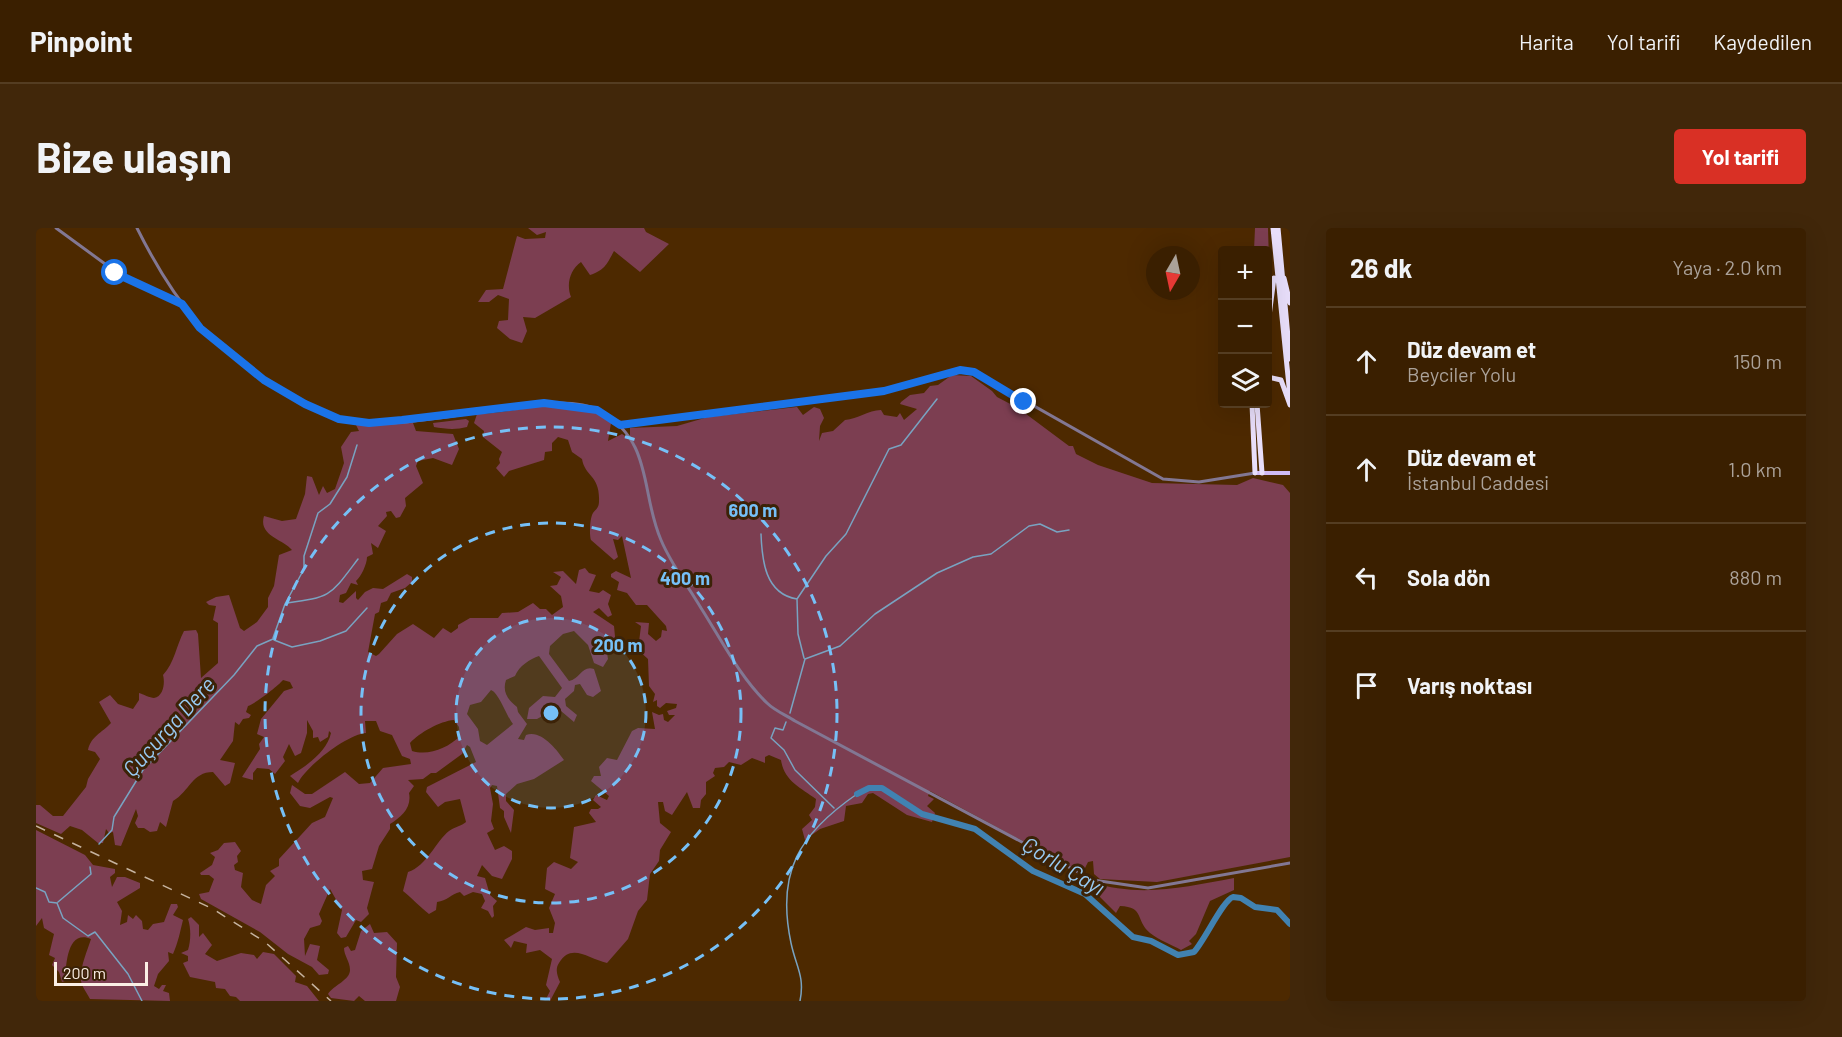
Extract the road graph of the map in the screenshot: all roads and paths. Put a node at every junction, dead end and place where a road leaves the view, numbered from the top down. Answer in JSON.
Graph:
{"nodes":[{"id":1,"x":56,"y":228,"type":"edge"},
{"id":2,"x":137,"y":228,"type":"edge"},
{"id":3,"x":1273,"y":228,"type":"edge"},
{"id":4,"x":1278,"y":228,"type":"edge"},
{"id":5,"x":1278,"y":262,"type":"junction"},
{"id":6,"x":1272,"y":300,"type":"edge"},
{"id":7,"x":1290,"y":303,"type":"edge"},
{"id":8,"x":182,"y":304,"type":"junction"},
{"id":9,"x":1290,"y":359,"type":"edge"},
{"id":10,"x":1272,"y":378,"type":"edge"},
{"id":11,"x":1290,"y":396,"type":"edge"},
{"id":12,"x":1290,"y":405,"type":"edge"},
{"id":13,"x":1252,"y":408,"type":"edge"},
{"id":14,"x":1257,"y":408,"type":"edge"},
{"id":15,"x":620,"y":425,"type":"junction"},
{"id":16,"x":1258,"y":473,"type":"junction"},
{"id":17,"x":1287,"y":474,"type":"edge"},
{"id":18,"x":1290,"y":862,"type":"edge"}],
"edges":[{"from":1,"to":8,"type":"street"},
{"from":2,"to":8,"type":"street"},
{"from":3,"to":5,"type":"highway"},
{"from":4,"to":5,"type":"highway"},
{"from":5,"to":6,"type":"highway"},
{"from":5,"to":7,"type":"highway"},
{"from":5,"to":9,"type":"highway"},
{"from":5,"to":11,"type":"highway"},
{"from":8,"to":15,"type":"street"},
{"from":10,"to":12,"type":"highway"},
{"from":13,"to":16,"type":"highway"},
{"from":14,"to":16,"type":"highway"},
{"from":15,"to":16,"type":"street"},
{"from":15,"to":18,"type":"street"},
{"from":16,"to":17,"type":"main road"}]}
